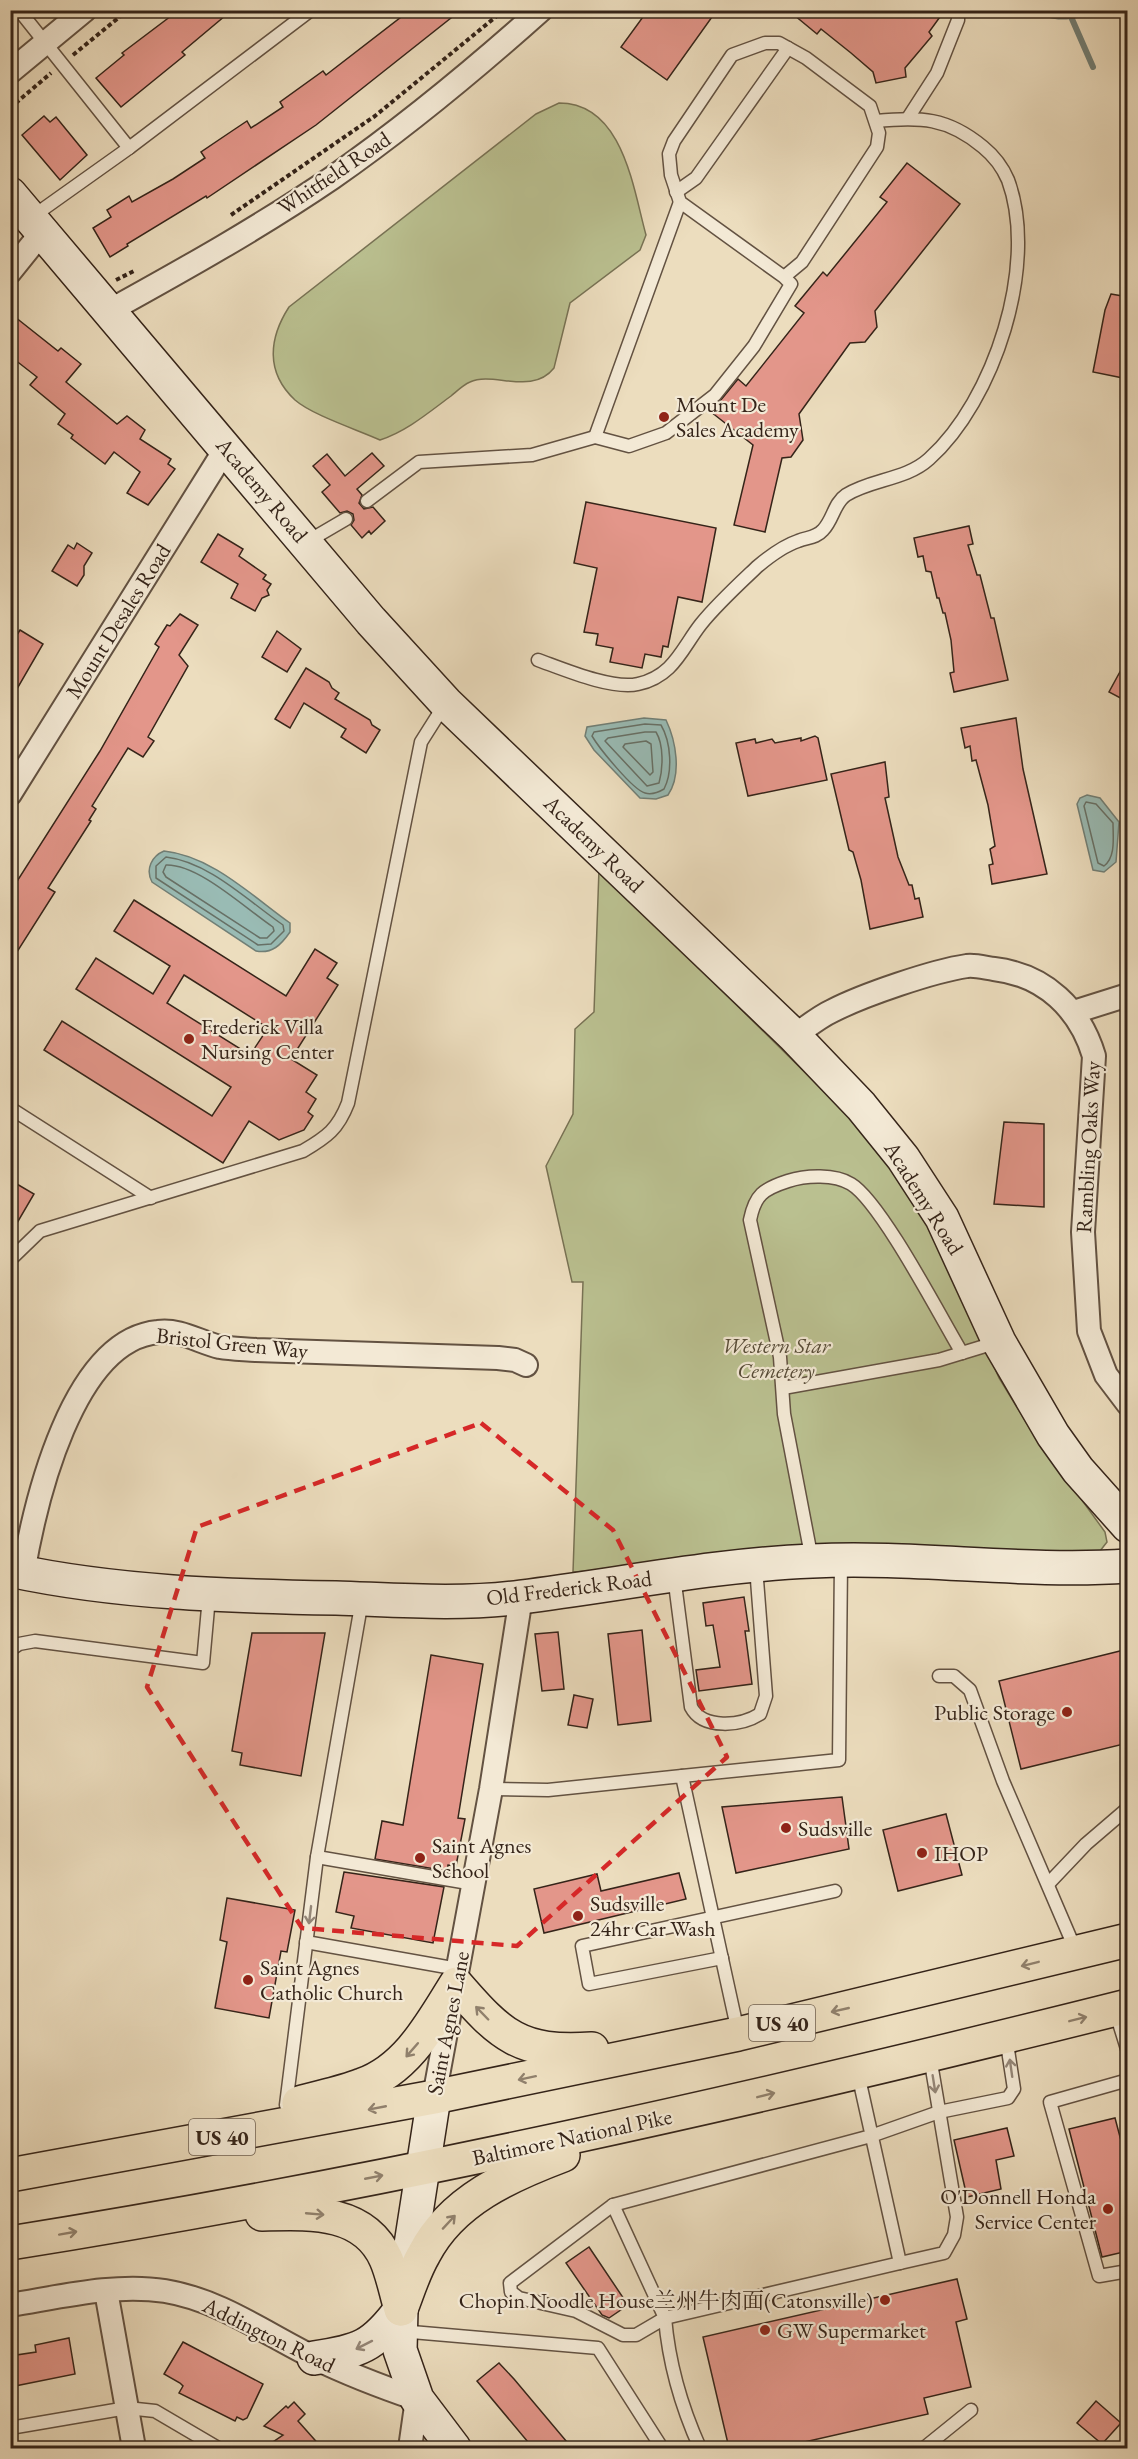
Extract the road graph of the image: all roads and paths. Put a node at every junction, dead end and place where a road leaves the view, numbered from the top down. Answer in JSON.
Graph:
{"nodes":[{"id":1,"x":19,"y":10,"type":"edge"},
{"id":2,"x":85,"y":10,"type":"edge"},
{"id":3,"x":128,"y":10,"type":"edge"},
{"id":4,"x":311,"y":10,"type":"edge"},
{"id":5,"x":504,"y":10,"type":"edge"},
{"id":6,"x":541,"y":10,"type":"edge"},
{"id":7,"x":958,"y":10,"type":"edge"},
{"id":8,"x":46,"y":43,"type":"junction"},
{"id":9,"x":788,"y":48,"type":"junction"},
{"id":10,"x":63,"y":64,"type":"junction"},
{"id":11,"x":10,"y":72,"type":"edge"},
{"id":12,"x":10,"y":108,"type":"edge"},
{"id":13,"x":908,"y":118,"type":"junction"},
{"id":14,"x":876,"y":121,"type":"junction"},
{"id":15,"x":129,"y":148,"type":"junction"},
{"id":16,"x":678,"y":197,"type":"junction"},
{"id":17,"x":28,"y":214,"type":"edge"},
{"id":18,"x":222,"y":220,"type":"dead end"},
{"id":19,"x":135,"y":270,"type":"dead end"},
{"id":20,"x":10,"y":272,"type":"edge"},
{"id":21,"x":784,"y":277,"type":"junction"},
{"id":22,"x":108,"y":296,"type":"junction"},
{"id":23,"x":595,"y":437,"type":"junction"},
{"id":24,"x":226,"y":448,"type":"junction"},
{"id":25,"x":367,"y":501,"type":"dead end"},
{"id":26,"x":346,"y":519,"type":"dead end"},
{"id":27,"x":305,"y":543,"type":"junction"},
{"id":28,"x":538,"y":660,"type":"dead end"},
{"id":29,"x":446,"y":703,"type":"junction"},
{"id":30,"x":10,"y":794,"type":"edge"},
{"id":31,"x":1128,"y":995,"type":"edge"},
{"id":32,"x":1074,"y":1012,"type":"junction"},
{"id":33,"x":794,"y":1036,"type":"junction"},
{"id":34,"x":10,"y":1108,"type":"edge"},
{"id":35,"x":151,"y":1198,"type":"junction"},
{"id":36,"x":10,"y":1260,"type":"edge"},
{"id":37,"x":999,"y":1342,"type":"junction"},
{"id":38,"x":963,"y":1353,"type":"junction"},
{"id":39,"x":526,"y":1365,"type":"dead end"},
{"id":40,"x":783,"y":1388,"type":"junction"},
{"id":41,"x":1128,"y":1404,"type":"edge"},
{"id":42,"x":1128,"y":1526,"type":"edge"},
{"id":43,"x":827,"y":1561,"type":"junction"},
{"id":44,"x":756,"y":1566,"type":"junction"},
{"id":45,"x":1128,"y":1566,"type":"edge"},
{"id":46,"x":17,"y":1572,"type":"edge"},
{"id":47,"x":673,"y":1575,"type":"junction"},
{"id":48,"x":209,"y":1595,"type":"junction"},
{"id":49,"x":521,"y":1597,"type":"junction"},
{"id":50,"x":362,"y":1599,"type":"junction"},
{"id":51,"x":10,"y":1650,"type":"edge"},
{"id":52,"x":939,"y":1676,"type":"dead end"},
{"id":53,"x":682,"y":1776,"type":"junction"},
{"id":54,"x":491,"y":1789,"type":"junction"},
{"id":55,"x":1128,"y":1808,"type":"edge"},
{"id":56,"x":317,"y":1857,"type":"junction"},
{"id":57,"x":1049,"y":1883,"type":"junction"},
{"id":58,"x":474,"y":1884,"type":"junction"},
{"id":59,"x":835,"y":1891,"type":"dead end"},
{"id":60,"x":713,"y":1917,"type":"junction"},
{"id":61,"x":1128,"y":1940,"type":"edge"},
{"id":62,"x":306,"y":1942,"type":"junction"},
{"id":63,"x":1077,"y":1953,"type":"junction"},
{"id":64,"x":722,"y":1958,"type":"junction"},
{"id":65,"x":457,"y":1976,"type":"junction"},
{"id":66,"x":1121,"y":2008,"type":"edge"},
{"id":67,"x":738,"y":2034,"type":"junction"},
{"id":68,"x":1006,"y":2037,"type":"junction"},
{"id":69,"x":697,"y":2042,"type":"junction"},
{"id":70,"x":1128,"y":2052,"type":"edge"},
{"id":71,"x":930,"y":2056,"type":"junction"},
{"id":72,"x":858,"y":2073,"type":"junction"},
{"id":73,"x":1128,"y":2080,"type":"edge"},
{"id":74,"x":434,"y":2097,"type":"junction"},
{"id":75,"x":286,"y":2106,"type":"junction"},
{"id":76,"x":710,"y":2109,"type":"junction"},
{"id":77,"x":939,"y":2112,"type":"junction"},
{"id":78,"x":872,"y":2136,"type":"junction"},
{"id":79,"x":424,"y":2168,"type":"junction"},
{"id":80,"x":23,"y":2173,"type":"edge"},
{"id":81,"x":613,"y":2205,"type":"junction"},
{"id":82,"x":172,"y":2215,"type":"junction"},
{"id":83,"x":10,"y":2242,"type":"edge"},
{"id":84,"x":900,"y":2263,"type":"junction"},
{"id":85,"x":1128,"y":2271,"type":"edge"},
{"id":86,"x":106,"y":2291,"type":"junction"},
{"id":87,"x":10,"y":2305,"type":"edge"},
{"id":88,"x":665,"y":2318,"type":"junction"},
{"id":89,"x":400,"y":2320,"type":"junction"},
{"id":90,"x":314,"y":2358,"type":"junction"},
{"id":91,"x":417,"y":2399,"type":"junction"},
{"id":92,"x":127,"y":2408,"type":"junction"},
{"id":93,"x":970,"y":2410,"type":"dead end"},
{"id":94,"x":10,"y":2428,"type":"edge"},
{"id":95,"x":134,"y":2448,"type":"edge"},
{"id":96,"x":218,"y":2448,"type":"edge"},
{"id":97,"x":410,"y":2448,"type":"edge"},
{"id":98,"x":454,"y":2448,"type":"edge"},
{"id":99,"x":662,"y":2448,"type":"edge"},
{"id":100,"x":700,"y":2448,"type":"edge"},
{"id":101,"x":924,"y":2448,"type":"edge"}],
"edges":[{"from":1,"to":8,"type":"lane"},
{"from":2,"to":8,"type":"street"},
{"from":3,"to":10,"type":"path"},
{"from":4,"to":15,"type":"lane"},
{"from":5,"to":18,"type":"path"},
{"from":6,"to":22,"type":"street","name":"Whitfield Road"},
{"from":7,"to":13,"type":"lane"},
{"from":8,"to":10,"type":"lane"},
{"from":8,"to":11,"type":"street"},
{"from":9,"to":14,"type":"lane"},
{"from":9,"to":16,"type":"lane"},
{"from":9,"to":16,"type":"lane"},
{"from":10,"to":12,"type":"path"},
{"from":10,"to":15,"type":"lane"},
{"from":13,"to":14,"type":"lane"},
{"from":13,"to":28,"type":"lane"},
{"from":14,"to":21,"type":"lane"},
{"from":15,"to":17,"type":"lane"},
{"from":16,"to":21,"type":"lane"},
{"from":16,"to":23,"type":"lane"},
{"from":17,"to":20,"type":"street"},
{"from":17,"to":22,"type":"main road","name":"Academy Road"},
{"from":19,"to":22,"type":"path"},
{"from":21,"to":23,"type":"lane"},
{"from":22,"to":24,"type":"main road","name":"Academy Road"},
{"from":23,"to":25,"type":"lane"},
{"from":24,"to":27,"type":"main road","name":"Academy Road"},
{"from":24,"to":30,"type":"street","name":"Mount Desales Road"},
{"from":26,"to":27,"type":"lane"},
{"from":27,"to":29,"type":"main road","name":"Academy Road"},
{"from":29,"to":33,"type":"main road","name":"Academy Road"},
{"from":29,"to":35,"type":"lane"},
{"from":31,"to":32,"type":"street"},
{"from":32,"to":33,"type":"street","name":"Rambling Oaks Way"},
{"from":32,"to":41,"type":"street","name":"Rambling Oaks Way"},
{"from":33,"to":37,"type":"main road","name":"Academy Road"},
{"from":34,"to":35,"type":"lane"},
{"from":35,"to":36,"type":"lane"},
{"from":37,"to":38,"type":"lane"},
{"from":37,"to":42,"type":"main road","name":"Academy Road"},
{"from":38,"to":40,"type":"lane"},
{"from":38,"to":40,"type":"lane"},
{"from":39,"to":46,"type":"street","name":"Bristol Green Way"},
{"from":40,"to":43,"type":"lane"},
{"from":43,"to":44,"type":"main road","name":"Old Frederick Road"},
{"from":43,"to":45,"type":"main road","name":"Old Frederick Road"},
{"from":43,"to":53,"type":"lane"},
{"from":44,"to":47,"type":"main road","name":"Old Frederick Road"},
{"from":44,"to":47,"type":"lane"},
{"from":46,"to":48,"type":"main road","name":"Old Frederick Road"},
{"from":47,"to":49,"type":"main road","name":"Old Frederick Road"},
{"from":48,"to":50,"type":"main road","name":"Old Frederick Road"},
{"from":48,"to":51,"type":"lane"},
{"from":49,"to":50,"type":"main road","name":"Old Frederick Road"},
{"from":49,"to":54,"type":"street","name":"Saint Agnes Lane"},
{"from":50,"to":56,"type":"lane"},
{"from":52,"to":57,"type":"lane"},
{"from":53,"to":54,"type":"lane"},
{"from":53,"to":60,"type":"lane"},
{"from":54,"to":58,"type":"street","name":"Saint Agnes Lane"},
{"from":55,"to":57,"type":"lane"},
{"from":56,"to":58,"type":"lane"},
{"from":56,"to":62,"type":"lane","one_way":true},
{"from":57,"to":63,"type":"lane"},
{"from":58,"to":65,"type":"street","name":"Saint Agnes Lane"},
{"from":59,"to":60,"type":"lane"},
{"from":60,"to":64,"type":"lane"},
{"from":60,"to":64,"type":"lane"},
{"from":61,"to":63,"type":"main road","number":"US 40"},
{"from":62,"to":65,"type":"lane"},
{"from":62,"to":75,"type":"lane"},
{"from":63,"to":67,"type":"main road","number":"US 40","one_way":true},
{"from":64,"to":67,"type":"lane"},
{"from":69,"to":65,"type":"main road","one_way":true},
{"from":65,"to":74,"type":"street","name":"Saint Agnes Lane"},
{"from":65,"to":75,"type":"main road","one_way":true},
{"from":68,"to":66,"type":"main road","name":"Baltimore National Pike","one_way":true},
{"from":66,"to":70,"type":"lane"},
{"from":67,"to":69,"type":"main road","number":"US 40"},
{"from":68,"to":71,"type":"main road","name":"Baltimore National Pike"},
{"from":77,"to":68,"type":"lane","one_way":true},
{"from":69,"to":74,"type":"main road","number":"US 40","one_way":true},
{"from":71,"to":72,"type":"main road","name":"Baltimore National Pike"},
{"from":71,"to":77,"type":"lane","one_way":true},
{"from":76,"to":72,"type":"main road","name":"Baltimore National Pike","one_way":true},
{"from":72,"to":78,"type":"lane"},
{"from":73,"to":85,"type":"lane"},
{"from":74,"to":79,"type":"main road","name":"Saint Agnes Lane"},
{"from":74,"to":80,"type":"main road","number":"US 40","one_way":true},
{"from":75,"to":80,"type":"main road"},
{"from":76,"to":79,"type":"main road","name":"Baltimore National Pike"},
{"from":89,"to":76,"type":"main road","one_way":true},
{"from":77,"to":78,"type":"lane"},
{"from":77,"to":84,"type":"lane"},
{"from":78,"to":81,"type":"lane"},
{"from":78,"to":84,"type":"lane"},
{"from":82,"to":79,"type":"main road","name":"Baltimore National Pike","one_way":true},
{"from":79,"to":89,"type":"main road","name":"Saint Agnes Lane"},
{"from":81,"to":88,"type":"lane"},
{"from":81,"to":88,"type":"lane"},
{"from":83,"to":82,"type":"main road","name":"Baltimore National Pike","one_way":true},
{"from":82,"to":89,"type":"main road","one_way":true},
{"from":84,"to":88,"type":"lane"},
{"from":86,"to":87,"type":"street","name":"Addington Road"},
{"from":86,"to":90,"type":"street","name":"Addington Road"},
{"from":86,"to":92,"type":"street"},
{"from":88,"to":100,"type":"lane"},
{"from":89,"to":90,"type":"main road","one_way":true},
{"from":89,"to":91,"type":"main road","name":"Saint Agnes Lane"},
{"from":89,"to":99,"type":"lane"},
{"from":90,"to":91,"type":"street","name":"Addington Road"},
{"from":91,"to":97,"type":"street","name":"Saint Agnes Lane"},
{"from":91,"to":98,"type":"main road"},
{"from":92,"to":94,"type":"lane"},
{"from":92,"to":95,"type":"street"},
{"from":92,"to":96,"type":"lane"},
{"from":93,"to":101,"type":"lane"}]}
